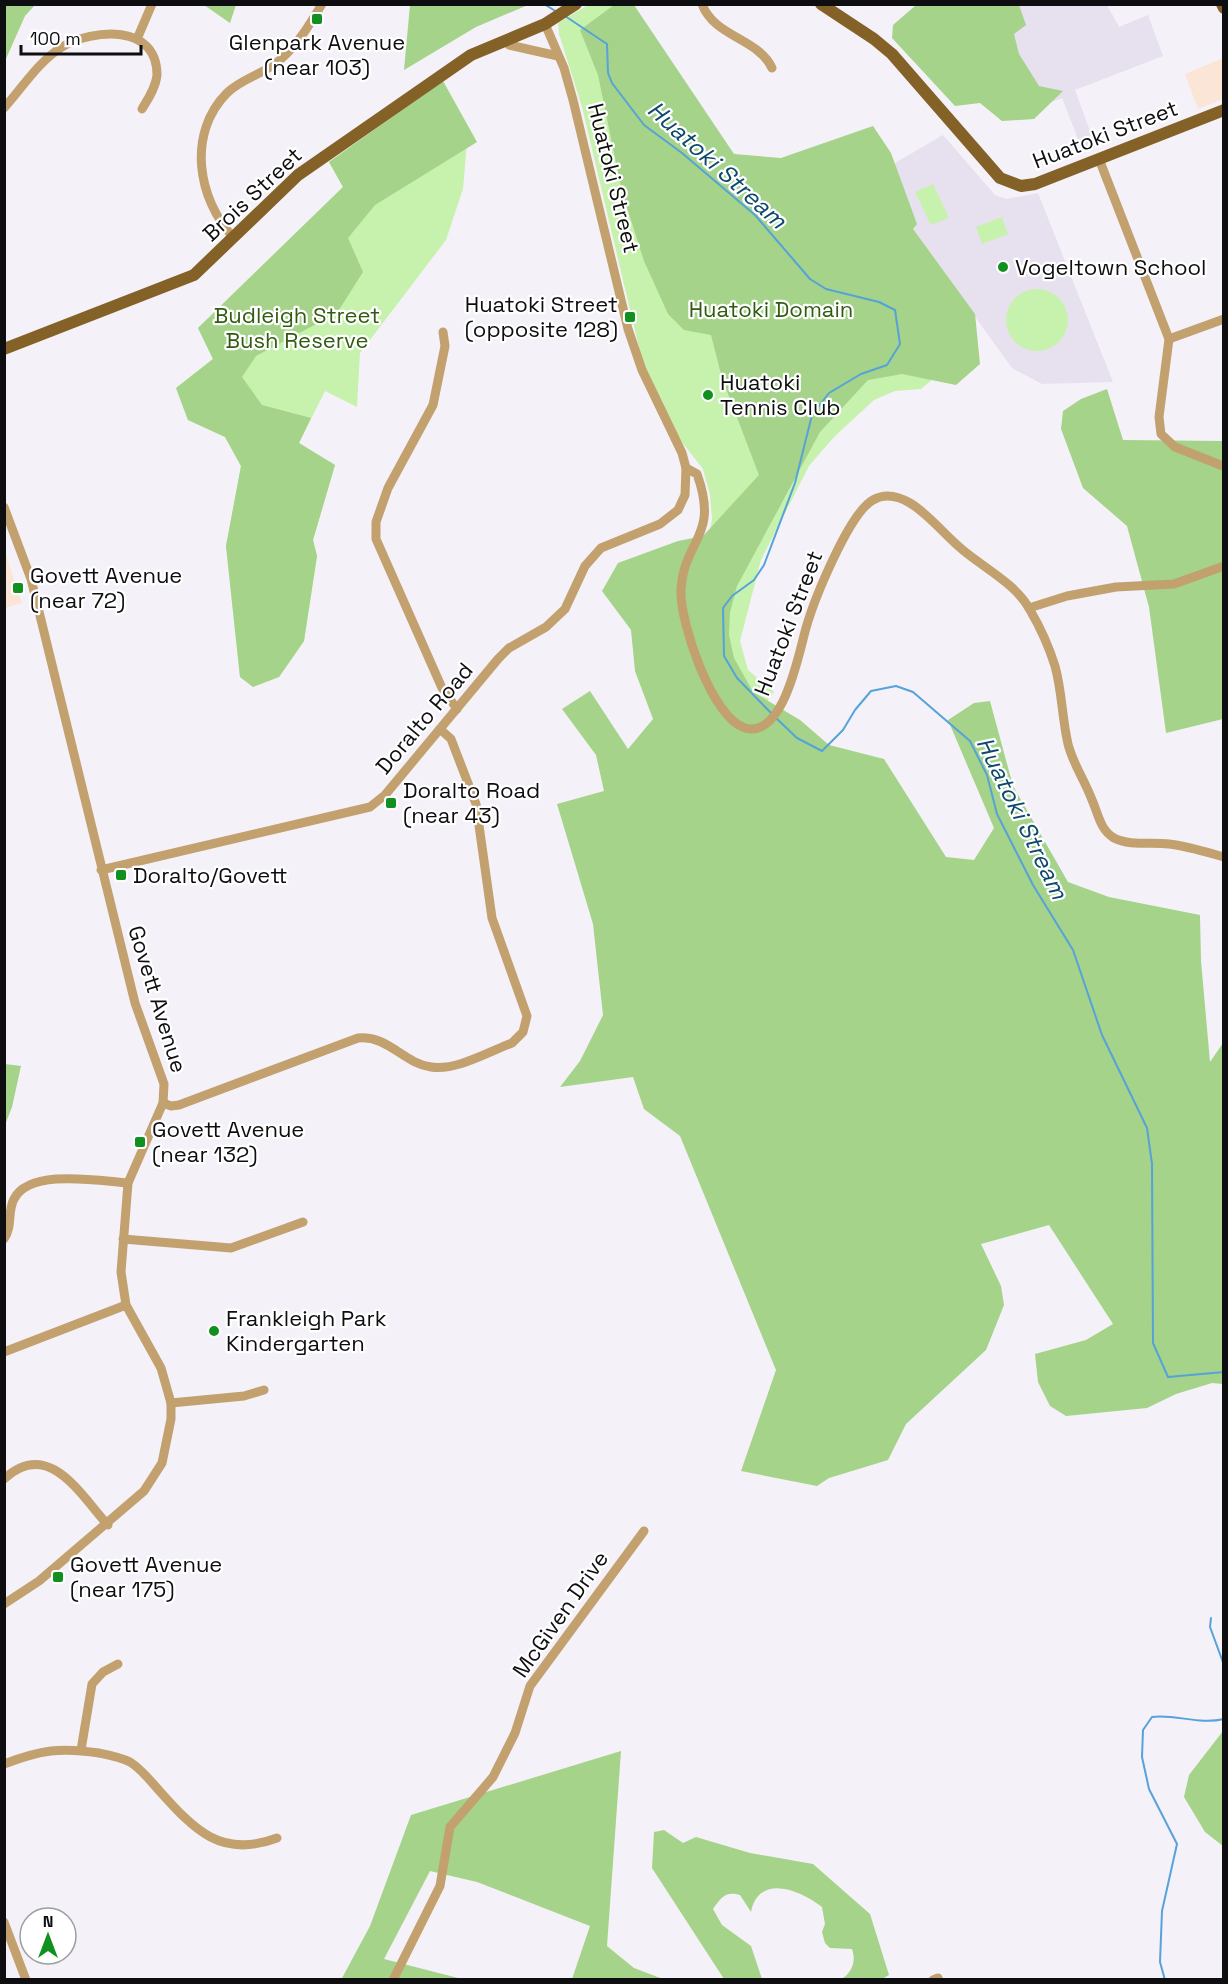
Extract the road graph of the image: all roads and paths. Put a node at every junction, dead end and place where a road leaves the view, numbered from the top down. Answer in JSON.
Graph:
{"nodes":[{"id":1,"x":152,"y":4,"type":"edge"},
{"id":2,"x":322,"y":4,"type":"edge"},
{"id":3,"x":576,"y":4,"type":"edge"},
{"id":4,"x":702,"y":4,"type":"edge"},
{"id":5,"x":821,"y":4,"type":"edge"},
{"id":6,"x":554,"y":18,"type":"junction"},
{"id":7,"x":137,"y":39,"type":"junction"},
{"id":8,"x":507,"y":41,"type":"junction"},
{"id":9,"x":558,"y":56,"type":"junction"},
{"id":10,"x":772,"y":68,"type":"dead end"},
{"id":11,"x":4,"y":108,"type":"edge"},
{"id":12,"x":142,"y":109,"type":"dead end"},
{"id":13,"x":1224,"y":110,"type":"edge"},
{"id":14,"x":1099,"y":159,"type":"junction"},
{"id":15,"x":234,"y":238,"type":"junction"},
{"id":16,"x":1224,"y":319,"type":"edge"},
{"id":17,"x":443,"y":332,"type":"dead end"},
{"id":18,"x":1169,"y":339,"type":"junction"},
{"id":19,"x":4,"y":349,"type":"edge"},
{"id":20,"x":1223,"y":466,"type":"edge"},
{"id":21,"x":686,"y":468,"type":"junction"},
{"id":22,"x":4,"y":507,"type":"edge"},
{"id":23,"x":1224,"y":566,"type":"edge"},
{"id":24,"x":1029,"y":608,"type":"junction"},
{"id":25,"x":457,"y":709,"type":"junction"},
{"id":26,"x":440,"y":729,"type":"junction"},
{"id":27,"x":1224,"y":857,"type":"edge"},
{"id":28,"x":101,"y":870,"type":"junction"},
{"id":29,"x":163,"y":1102,"type":"junction"},
{"id":30,"x":128,"y":1183,"type":"junction"},
{"id":31,"x":303,"y":1222,"type":"dead end"},
{"id":32,"x":4,"y":1239,"type":"edge"},
{"id":33,"x":123,"y":1239,"type":"junction"},
{"id":34,"x":126,"y":1305,"type":"junction"},
{"id":35,"x":4,"y":1352,"type":"edge"},
{"id":36,"x":264,"y":1390,"type":"dead end"},
{"id":37,"x":171,"y":1403,"type":"junction"},
{"id":38,"x":4,"y":1479,"type":"edge"},
{"id":39,"x":108,"y":1525,"type":"junction"},
{"id":40,"x":644,"y":1531,"type":"dead end"},
{"id":41,"x":4,"y":1604,"type":"edge"},
{"id":42,"x":118,"y":1664,"type":"dead end"},
{"id":43,"x":81,"y":1750,"type":"junction"},
{"id":44,"x":4,"y":1764,"type":"edge"},
{"id":45,"x":277,"y":1838,"type":"dead end"},
{"id":46,"x":4,"y":1923,"type":"edge"},
{"id":47,"x":26,"y":1980,"type":"edge"},
{"id":48,"x":393,"y":1980,"type":"edge"}],
"edges":[{"from":1,"to":7,"type":"street"},
{"from":2,"to":15,"type":"street"},
{"from":3,"to":6,"type":"main road"},
{"from":4,"to":10,"type":"street"},
{"from":5,"to":14,"type":"main road","name":"Huatoki Street"},
{"from":6,"to":8,"type":"main road","name":"Brois Street"},
{"from":6,"to":9,"type":"street","name":"Huatoki Street"},
{"from":7,"to":11,"type":"street"},
{"from":7,"to":12,"type":"street"},
{"from":8,"to":9,"type":"street"},
{"from":8,"to":15,"type":"main road","name":"Brois Street"},
{"from":9,"to":21,"type":"street","name":"Huatoki Street"},
{"from":13,"to":14,"type":"main road","name":"Huatoki Street"},
{"from":14,"to":18,"type":"street"},
{"from":15,"to":19,"type":"main road","name":"Brois Street"},
{"from":16,"to":18,"type":"street"},
{"from":17,"to":25,"type":"street"},
{"from":18,"to":20,"type":"street"},
{"from":21,"to":24,"type":"street","name":"Huatoki Street"},
{"from":21,"to":25,"type":"street","name":"Doralto Road"},
{"from":22,"to":28,"type":"street","name":"Govett Avenue"},
{"from":23,"to":24,"type":"street"},
{"from":24,"to":27,"type":"street","name":"Huatoki Street"},
{"from":25,"to":26,"type":"street","name":"Doralto Road"},
{"from":26,"to":28,"type":"street","name":"Doralto Road"},
{"from":26,"to":29,"type":"street"},
{"from":28,"to":29,"type":"street","name":"Govett Avenue"},
{"from":29,"to":30,"type":"street","name":"Govett Avenue"},
{"from":30,"to":32,"type":"street"},
{"from":30,"to":33,"type":"street","name":"Govett Avenue"},
{"from":31,"to":33,"type":"street"},
{"from":33,"to":34,"type":"street","name":"Govett Avenue"},
{"from":34,"to":35,"type":"street"},
{"from":34,"to":37,"type":"street","name":"Govett Avenue"},
{"from":36,"to":37,"type":"street"},
{"from":37,"to":39,"type":"street","name":"Govett Avenue"},
{"from":38,"to":39,"type":"street"},
{"from":39,"to":41,"type":"street","name":"Govett Avenue"},
{"from":40,"to":48,"type":"street","name":"McGiven Drive"},
{"from":42,"to":43,"type":"street"},
{"from":43,"to":44,"type":"street"},
{"from":43,"to":45,"type":"street"},
{"from":46,"to":47,"type":"street"}]}
